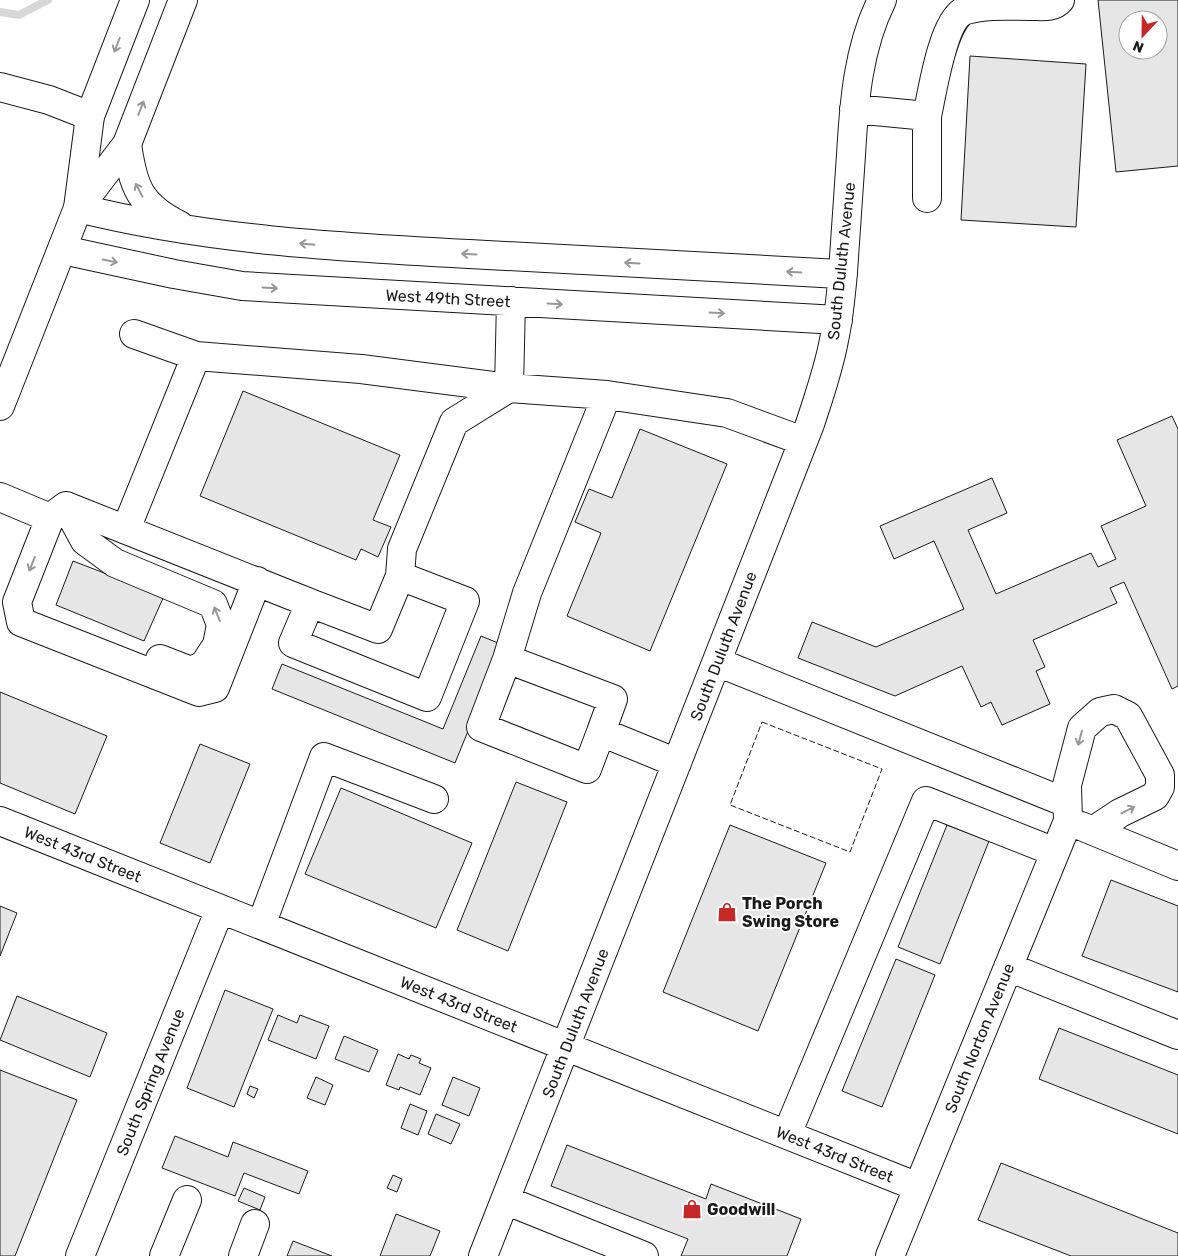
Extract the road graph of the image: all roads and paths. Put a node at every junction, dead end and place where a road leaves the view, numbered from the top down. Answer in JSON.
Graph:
{"nodes":[{"id":1,"x":135,"y":0,"type":"edge"},
{"id":2,"x":183,"y":0,"type":"edge"},
{"id":3,"x":1060,"y":0,"type":"edge"},
{"id":4,"x":878,"y":7,"type":"edge"},
{"id":5,"x":0,"y":87,"type":"edge"},
{"id":6,"x":854,"y":109,"type":"junction"},
{"id":7,"x":90,"y":116,"type":"junction"},
{"id":8,"x":927,"y":116,"type":"junction"},
{"id":9,"x":127,"y":144,"type":"junction"},
{"id":10,"x":927,"y":198,"type":"dead end"},
{"id":11,"x":78,"y":208,"type":"junction"},
{"id":12,"x":189,"y":230,"type":"junction"},
{"id":13,"x":62,"y":250,"type":"junction"},
{"id":14,"x":843,"y":274,"type":"junction"},
{"id":15,"x":511,"y":301,"type":"junction"},
{"id":16,"x":838,"y":320,"type":"junction"},
{"id":17,"x":134,"y":334,"type":"dead end"},
{"id":18,"x":196,"y":356,"type":"junction"},
{"id":19,"x":508,"y":388,"type":"junction"},
{"id":20,"x":607,"y":394,"type":"junction"},
{"id":21,"x":0,"y":406,"type":"edge"},
{"id":22,"x":803,"y":442,"type":"junction"},
{"id":23,"x":0,"y":497,"type":"edge"},
{"id":24,"x":58,"y":512,"type":"junction"},
{"id":25,"x":126,"y":529,"type":"junction"},
{"id":26,"x":400,"y":576,"type":"junction"},
{"id":27,"x":257,"y":581,"type":"junction"},
{"id":28,"x":17,"y":602,"type":"junction"},
{"id":29,"x":310,"y":602,"type":"junction"},
{"id":30,"x":507,"y":659,"type":"junction"},
{"id":31,"x":716,"y":662,"type":"junction"},
{"id":32,"x":601,"y":732,"type":"junction"},
{"id":33,"x":677,"y":763,"type":"junction"},
{"id":34,"x":434,"y":799,"type":"dead end"},
{"id":35,"x":1068,"y":812,"type":"junction"},
{"id":36,"x":0,"y":821,"type":"edge"},
{"id":37,"x":1093,"y":831,"type":"junction"},
{"id":38,"x":1055,"y":852,"type":"junction"},
{"id":39,"x":1178,"y":866,"type":"edge"},
{"id":40,"x":220,"y":909,"type":"junction"},
{"id":41,"x":261,"y":925,"type":"junction"},
{"id":42,"x":1008,"y":967,"type":"junction"},
{"id":43,"x":1178,"y":1035,"type":"edge"},
{"id":44,"x":566,"y":1046,"type":"junction"},
{"id":45,"x":786,"y":1134,"type":"junction"},
{"id":46,"x":918,"y":1187,"type":"junction"},
{"id":47,"x":187,"y":1200,"type":"dead end"},
{"id":48,"x":505,"y":1200,"type":"junction"},
{"id":49,"x":255,"y":1224,"type":"dead end"},
{"id":50,"x":81,"y":1256,"type":"edge"},
{"id":51,"x":164,"y":1256,"type":"edge"},
{"id":52,"x":243,"y":1256,"type":"edge"},
{"id":53,"x":483,"y":1256,"type":"edge"},
{"id":54,"x":644,"y":1256,"type":"edge"},
{"id":55,"x":890,"y":1256,"type":"edge"}],
"edges":[{"from":1,"to":7,"type":"street","one_way":true},
{"from":9,"to":2,"type":"street","one_way":true},
{"from":3,"to":8,"type":"street"},
{"from":4,"to":6,"type":"street","name":"South Duluth Avenue"},
{"from":5,"to":7,"type":"street"},
{"from":6,"to":8,"type":"street"},
{"from":6,"to":14,"type":"street","name":"South Duluth Avenue"},
{"from":7,"to":11,"type":"street"},
{"from":8,"to":10,"type":"street"},
{"from":9,"to":11,"type":"street"},
{"from":12,"to":9,"type":"street","one_way":true},
{"from":11,"to":12,"type":"street"},
{"from":11,"to":13,"type":"street"},
{"from":14,"to":12,"type":"street","one_way":true},
{"from":13,"to":15,"type":"street","name":"West 49th Street","one_way":true},
{"from":13,"to":21,"type":"street"},
{"from":14,"to":16,"type":"street","name":"South Duluth Avenue"},
{"from":15,"to":16,"type":"street","name":"West 49th Street","one_way":true},
{"from":15,"to":19,"type":"street"},
{"from":16,"to":22,"type":"street","name":"South Duluth Avenue"},
{"from":17,"to":18,"type":"street"},
{"from":18,"to":19,"type":"street"},
{"from":18,"to":25,"type":"street"},
{"from":19,"to":20,"type":"street"},
{"from":19,"to":26,"type":"street"},
{"from":20,"to":22,"type":"street"},
{"from":20,"to":30,"type":"street"},
{"from":22,"to":31,"type":"street","name":"South Duluth Avenue"},
{"from":23,"to":24,"type":"street"},
{"from":24,"to":25,"type":"street"},
{"from":24,"to":28,"type":"street","one_way":true},
{"from":28,"to":24,"type":"street","one_way":true},
{"from":25,"to":27,"type":"street"},
{"from":26,"to":29,"type":"street"},
{"from":26,"to":29,"type":"street"},
{"from":27,"to":28,"type":"street"},
{"from":27,"to":29,"type":"street"},
{"from":30,"to":32,"type":"street"},
{"from":30,"to":32,"type":"street"},
{"from":31,"to":33,"type":"street","name":"South Duluth Avenue"},
{"from":31,"to":35,"type":"street"},
{"from":32,"to":33,"type":"street"},
{"from":33,"to":44,"type":"street","name":"South Duluth Avenue"},
{"from":34,"to":41,"type":"street"},
{"from":35,"to":37,"type":"street"},
{"from":37,"to":35,"type":"street","name":"South Norton Avenue","one_way":true},
{"from":35,"to":38,"type":"street","name":"South Norton Avenue"},
{"from":36,"to":40,"type":"street","name":"West 43rd Street"},
{"from":37,"to":39,"type":"street"},
{"from":38,"to":42,"type":"street","name":"South Norton Avenue"},
{"from":38,"to":45,"type":"street"},
{"from":40,"to":41,"type":"street","name":"West 43rd Street"},
{"from":40,"to":50,"type":"street","name":"South Spring Avenue"},
{"from":41,"to":44,"type":"street","name":"West 43rd Street"},
{"from":42,"to":43,"type":"street"},
{"from":42,"to":46,"type":"street","name":"South Norton Avenue"},
{"from":44,"to":45,"type":"street","name":"West 43rd Street"},
{"from":44,"to":48,"type":"street","name":"South Duluth Avenue"},
{"from":45,"to":46,"type":"street","name":"West 43rd Street"},
{"from":46,"to":55,"type":"street","name":"South Norton Avenue"},
{"from":47,"to":51,"type":"street"},
{"from":48,"to":53,"type":"street","name":"South Duluth Avenue"},
{"from":48,"to":54,"type":"street"},
{"from":49,"to":52,"type":"street"}]}
